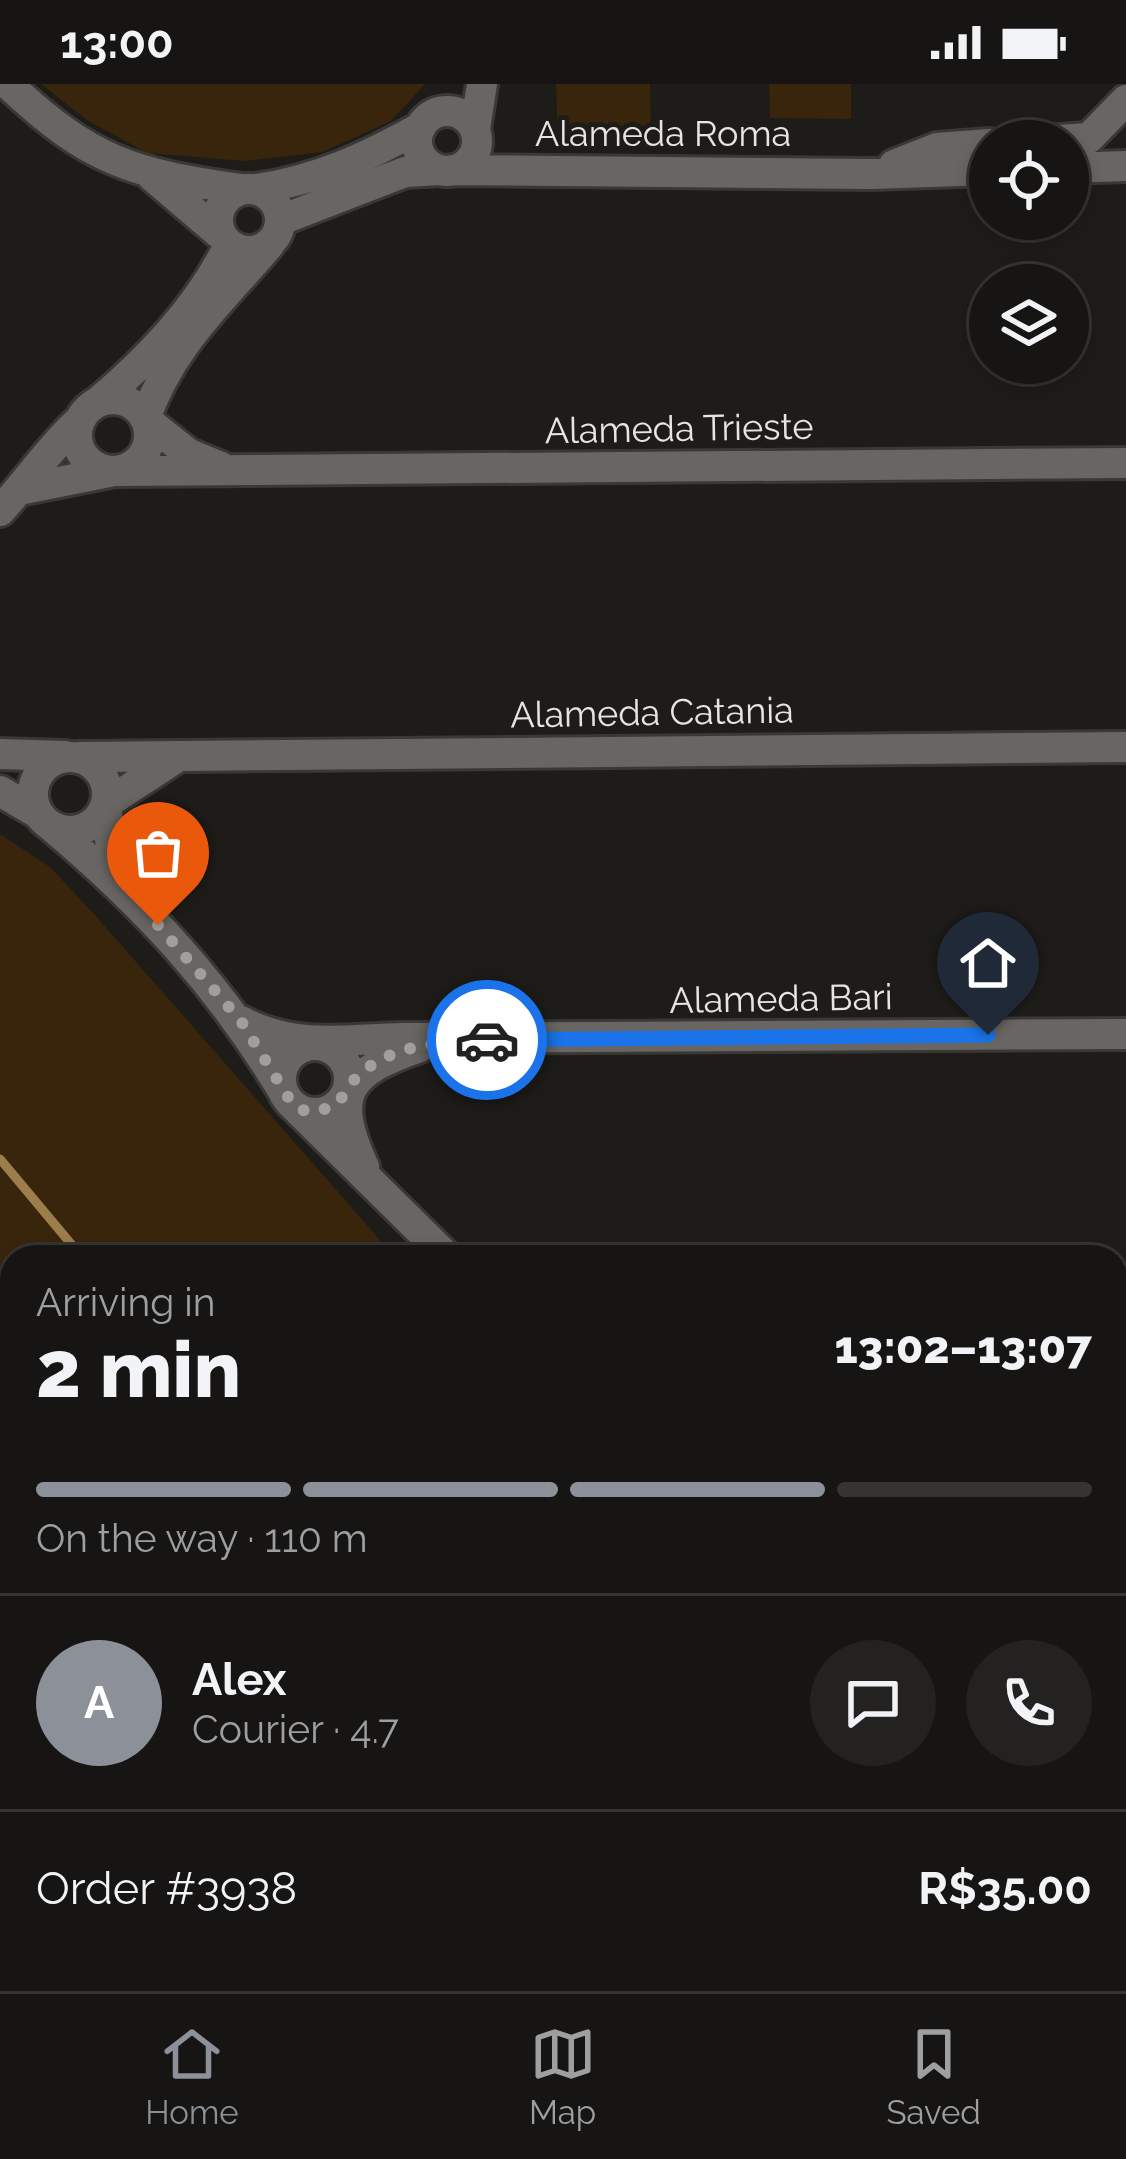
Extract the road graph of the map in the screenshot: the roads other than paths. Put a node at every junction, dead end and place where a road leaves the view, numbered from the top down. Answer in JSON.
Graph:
{"nodes":[{"id":1,"x":8,"y":84,"type":"edge"},
{"id":2,"x":456,"y":84,"type":"edge"},
{"id":3,"x":482,"y":84,"type":"edge"},
{"id":4,"x":1126,"y":100,"type":"edge"},
{"id":5,"x":425,"y":122,"type":"junction"},
{"id":6,"x":475,"y":129,"type":"junction"},
{"id":7,"x":1089,"y":138,"type":"edge"},
{"id":8,"x":969,"y":146,"type":"edge"},
{"id":9,"x":1126,"y":166,"type":"edge"},
{"id":10,"x":1089,"y":167,"type":"edge"},
{"id":11,"x":447,"y":170,"type":"junction"},
{"id":12,"x":969,"y":171,"type":"edge"},
{"id":13,"x":872,"y":174,"type":"junction"},
{"id":14,"x":152,"y":176,"type":"junction"},
{"id":15,"x":249,"y":189,"type":"junction"},
{"id":16,"x":275,"y":232,"type":"junction"},
{"id":17,"x":225,"y":239,"type":"junction"},
{"id":18,"x":89,"y":412,"type":"junction"},
{"id":19,"x":145,"y":419,"type":"junction"},
{"id":20,"x":1126,"y":464,"type":"edge"},
{"id":21,"x":114,"y":471,"type":"junction"},
{"id":22,"x":232,"y":471,"type":"junction"},
{"id":23,"x":8,"y":498,"type":"edge"},
{"id":24,"x":1126,"y":747,"type":"edge"},
{"id":25,"x":0,"y":754,"type":"edge"},
{"id":26,"x":179,"y":756,"type":"junction"},
{"id":27,"x":72,"y":757,"type":"junction"},
{"id":28,"x":0,"y":790,"type":"edge"},
{"id":29,"x":106,"y":804,"type":"junction"},
{"id":30,"x":45,"y":820,"type":"junction"},
{"id":31,"x":130,"y":893,"type":"junction"},
{"id":32,"x":241,"y":1021,"type":"junction"},
{"id":33,"x":1126,"y":1034,"type":"edge"},
{"id":34,"x":437,"y":1041,"type":"junction"},
{"id":35,"x":315,"y":1044,"type":"junction"},
{"id":36,"x":346,"y":1091,"type":"junction"},
{"id":37,"x":288,"y":1098,"type":"junction"},
{"id":38,"x":369,"y":1177,"type":"junction"},
{"id":39,"x":436,"y":1245,"type":"edge"}],
"edges":[{"from":1,"to":14,"type":"street"},
{"from":2,"to":5,"type":"street"},
{"from":3,"to":6,"type":"street"},
{"from":4,"to":7,"type":"street"},
{"from":5,"to":6,"type":"street"},
{"from":5,"to":11,"type":"street"},
{"from":5,"to":15,"type":"street"},
{"from":6,"to":11,"type":"street"},
{"from":8,"to":13,"type":"street","name":"Alameda Roma"},
{"from":9,"to":10,"type":"street"},
{"from":11,"to":13,"type":"street","name":"Alameda Roma"},
{"from":11,"to":16,"type":"street","name":"Alameda Roma"},
{"from":12,"to":13,"type":"street","name":"Alameda Roma"},
{"from":14,"to":15,"type":"street"},
{"from":14,"to":17,"type":"street"},
{"from":15,"to":16,"type":"street"},
{"from":15,"to":17,"type":"street"},
{"from":16,"to":17,"type":"street"},
{"from":16,"to":19,"type":"street"},
{"from":17,"to":18,"type":"street"},
{"from":18,"to":19,"type":"street"},
{"from":18,"to":21,"type":"street"},
{"from":18,"to":23,"type":"street"},
{"from":19,"to":21,"type":"street"},
{"from":19,"to":22,"type":"street","name":"Alameda Trieste"},
{"from":20,"to":22,"type":"street","name":"Alameda Trieste"},
{"from":21,"to":22,"type":"street","name":"Alameda Trieste"},
{"from":21,"to":23,"type":"street","name":"Alameda Trieste"},
{"from":24,"to":26,"type":"street","name":"Alameda Catania"},
{"from":25,"to":27,"type":"street","name":"Alameda Catania"},
{"from":26,"to":27,"type":"street","name":"Alameda Catania"},
{"from":26,"to":29,"type":"street"},
{"from":27,"to":29,"type":"street"},
{"from":27,"to":30,"type":"street"},
{"from":28,"to":30,"type":"street"},
{"from":29,"to":30,"type":"street"},
{"from":29,"to":31,"type":"street"},
{"from":30,"to":31,"type":"street"},
{"from":31,"to":32,"type":"street"},
{"from":32,"to":35,"type":"street","name":"Alameda Bari"},
{"from":32,"to":37,"type":"street"},
{"from":33,"to":34,"type":"street","name":"Alameda Bari"},
{"from":34,"to":35,"type":"street","name":"Alameda Bari"},
{"from":34,"to":36,"type":"street","name":"Alameda Bari"},
{"from":35,"to":36,"type":"street"},
{"from":35,"to":37,"type":"street"},
{"from":36,"to":37,"type":"street"},
{"from":36,"to":38,"type":"street"},
{"from":37,"to":38,"type":"street"},
{"from":38,"to":39,"type":"street"}]}
